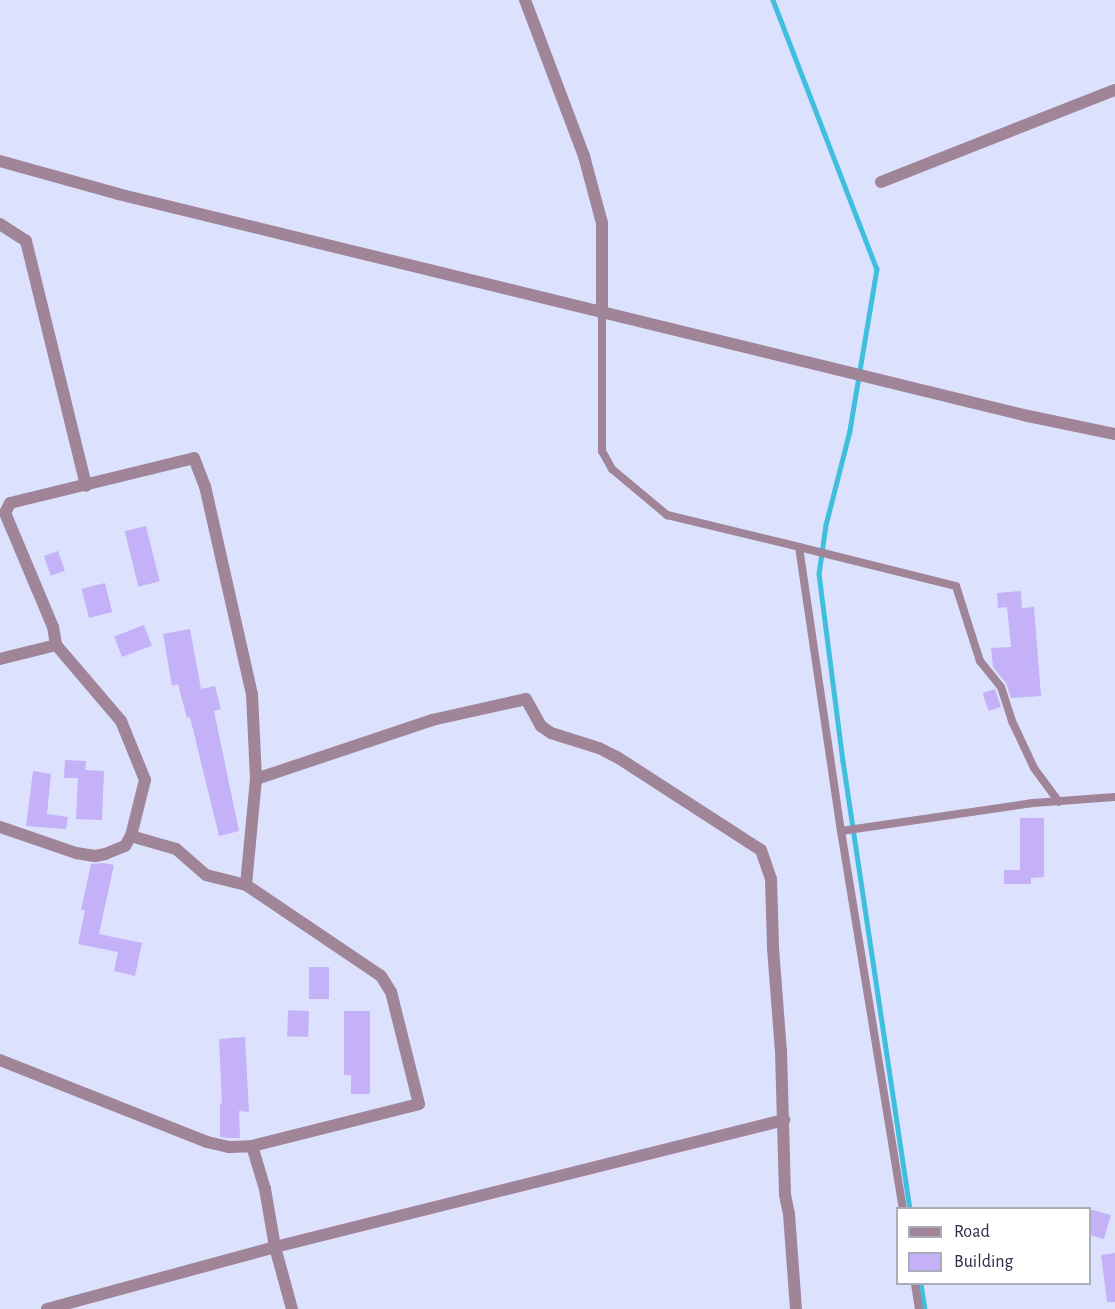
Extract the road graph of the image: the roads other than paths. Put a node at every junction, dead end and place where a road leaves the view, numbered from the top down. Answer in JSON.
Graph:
{"nodes":[{"id":1,"x":525,"y":0,"type":"edge"},
{"id":2,"x":1115,"y":90,"type":"edge"},
{"id":3,"x":0,"y":161,"type":"edge"},
{"id":4,"x":881,"y":182,"type":"dead end"},
{"id":5,"x":0,"y":224,"type":"edge"},
{"id":6,"x":602,"y":313,"type":"junction"},
{"id":7,"x":1115,"y":434,"type":"edge"},
{"id":8,"x":87,"y":486,"type":"junction"},
{"id":9,"x":799,"y":547,"type":"junction"},
{"id":10,"x":56,"y":645,"type":"junction"},
{"id":11,"x":0,"y":659,"type":"edge"},
{"id":12,"x":256,"y":779,"type":"junction"},
{"id":13,"x":1115,"y":797,"type":"edge"},
{"id":14,"x":1059,"y":802,"type":"junction"},
{"id":15,"x":0,"y":827,"type":"edge"},
{"id":16,"x":841,"y":831,"type":"junction"},
{"id":17,"x":131,"y":837,"type":"junction"},
{"id":18,"x":246,"y":885,"type":"junction"},
{"id":19,"x":0,"y":1060,"type":"edge"},
{"id":20,"x":784,"y":1120,"type":"junction"},
{"id":21,"x":252,"y":1146,"type":"junction"},
{"id":22,"x":903,"y":1207,"type":"edge"},
{"id":23,"x":275,"y":1247,"type":"junction"},
{"id":24,"x":915,"y":1285,"type":"edge"},
{"id":25,"x":47,"y":1309,"type":"edge"},
{"id":26,"x":292,"y":1309,"type":"edge"},
{"id":27,"x":796,"y":1309,"type":"edge"},
{"id":28,"x":919,"y":1309,"type":"edge"}],
"edges":[{"from":1,"to":6,"type":"street"},
{"from":2,"to":4,"type":"street"},
{"from":3,"to":6,"type":"street"},
{"from":5,"to":8,"type":"street"},
{"from":6,"to":7,"type":"street"},
{"from":6,"to":9,"type":"lane"},
{"from":8,"to":10,"type":"street"},
{"from":8,"to":12,"type":"street"},
{"from":9,"to":14,"type":"lane"},
{"from":9,"to":16,"type":"lane"},
{"from":10,"to":11,"type":"street"},
{"from":10,"to":17,"type":"street"},
{"from":12,"to":18,"type":"street"},
{"from":12,"to":20,"type":"street"},
{"from":13,"to":14,"type":"lane"},
{"from":14,"to":16,"type":"lane"},
{"from":15,"to":17,"type":"street"},
{"from":16,"to":22,"type":"lane"},
{"from":17,"to":18,"type":"street"},
{"from":18,"to":21,"type":"street"},
{"from":19,"to":21,"type":"street"},
{"from":20,"to":23,"type":"street"},
{"from":20,"to":27,"type":"street"},
{"from":21,"to":23,"type":"street"},
{"from":23,"to":25,"type":"street"},
{"from":23,"to":26,"type":"street"},
{"from":24,"to":28,"type":"lane"}]}
